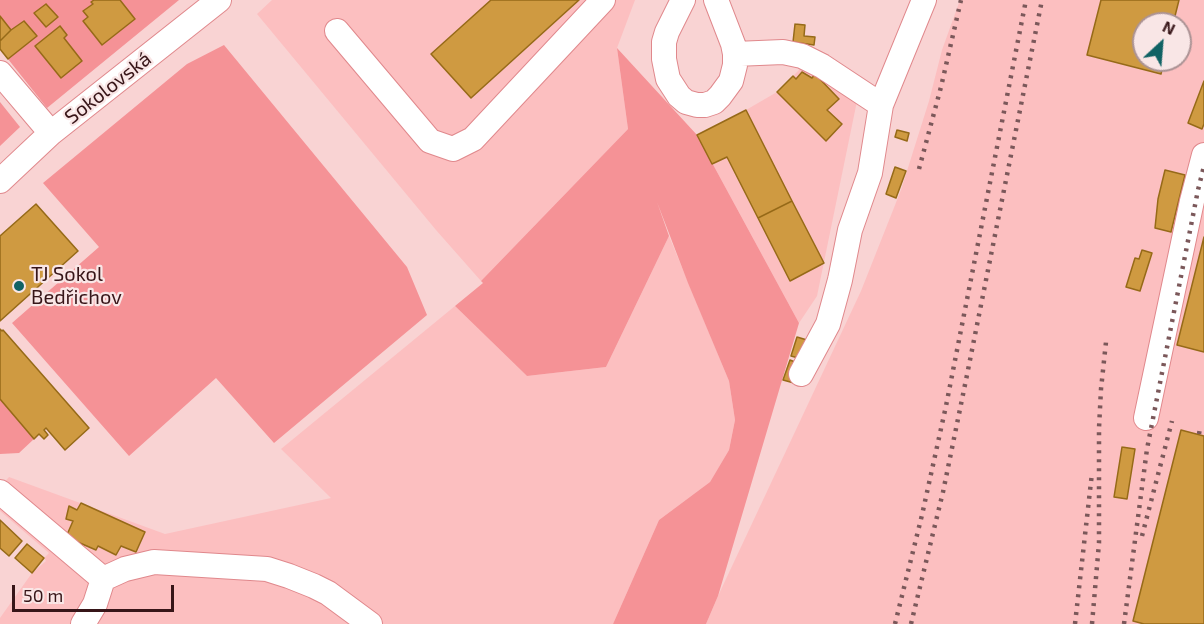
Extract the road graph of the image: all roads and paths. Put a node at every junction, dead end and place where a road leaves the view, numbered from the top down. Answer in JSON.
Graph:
{"nodes":[{"id":1,"x":219,"y":0,"type":"edge"},
{"id":2,"x":603,"y":0,"type":"edge"},
{"id":3,"x":683,"y":0,"type":"edge"},
{"id":4,"x":716,"y":0,"type":"edge"},
{"id":5,"x":924,"y":0,"type":"edge"},
{"id":6,"x":337,"y":31,"type":"dead end"},
{"id":7,"x":735,"y":54,"type":"junction"},
{"id":8,"x":0,"y":73,"type":"edge"},
{"id":9,"x":881,"y":105,"type":"junction"},
{"id":10,"x":51,"y":133,"type":"junction"},
{"id":11,"x":1204,"y":155,"type":"edge"},
{"id":12,"x":0,"y":181,"type":"edge"},
{"id":13,"x":801,"y":374,"type":"dead end"},
{"id":14,"x":1146,"y":418,"type":"dead end"},
{"id":15,"x":0,"y":492,"type":"edge"},
{"id":16,"x":103,"y":579,"type":"junction"},
{"id":17,"x":83,"y":624,"type":"edge"},
{"id":18,"x":370,"y":624,"type":"edge"}],
"edges":[{"from":1,"to":10,"type":"street","name":"Sokolovská"},
{"from":2,"to":6,"type":"street"},
{"from":3,"to":7,"type":"street"},
{"from":4,"to":7,"type":"street"},
{"from":5,"to":9,"type":"street"},
{"from":7,"to":9,"type":"street"},
{"from":8,"to":10,"type":"street"},
{"from":9,"to":13,"type":"street"},
{"from":10,"to":12,"type":"street","name":"Sokolovská"},
{"from":11,"to":14,"type":"street"},
{"from":15,"to":16,"type":"street"},
{"from":16,"to":17,"type":"street"},
{"from":16,"to":18,"type":"street"}]}
